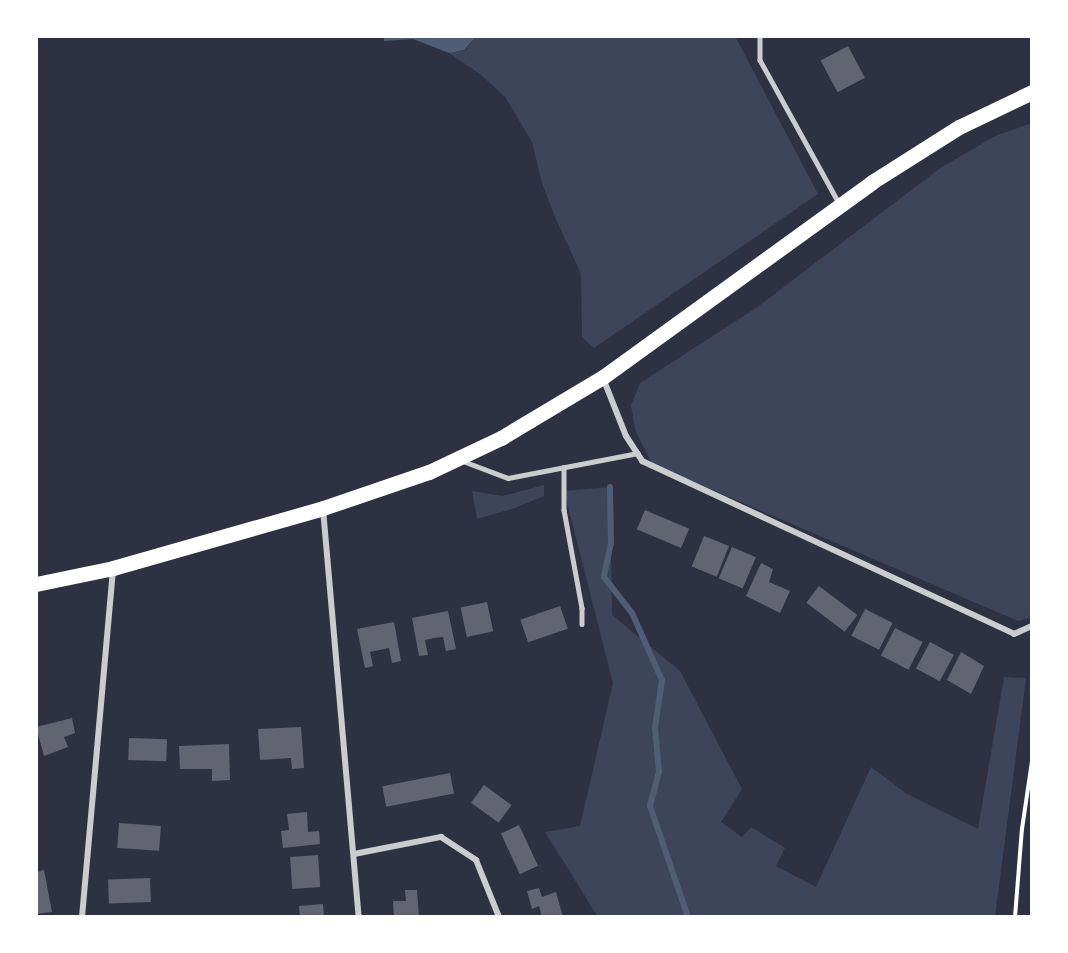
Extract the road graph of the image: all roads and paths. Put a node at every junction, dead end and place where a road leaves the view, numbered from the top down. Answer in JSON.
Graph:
{"nodes":[{"id":1,"x":760,"y":36,"type":"edge"},
{"id":2,"x":1032,"y":92,"type":"edge"},
{"id":3,"x":840,"y":206,"type":"junction"},
{"id":4,"x":603,"y":377,"type":"junction"},
{"id":5,"x":638,"y":453,"type":"junction"},
{"id":6,"x":457,"y":459,"type":"junction"},
{"id":7,"x":564,"y":467,"type":"junction"},
{"id":8,"x":322,"y":508,"type":"junction"},
{"id":9,"x":113,"y":568,"type":"junction"},
{"id":10,"x":36,"y":584,"type":"edge"},
{"id":11,"x":582,"y":624,"type":"dead end"},
{"id":12,"x":1032,"y":626,"type":"edge"},
{"id":13,"x":1032,"y":761,"type":"edge"},
{"id":14,"x":354,"y":854,"type":"junction"},
{"id":15,"x":82,"y":917,"type":"edge"},
{"id":16,"x":359,"y":917,"type":"edge"},
{"id":17,"x":499,"y":917,"type":"edge"},
{"id":18,"x":1015,"y":917,"type":"edge"}],
"edges":[{"from":1,"to":3,"type":"lane"},
{"from":2,"to":3,"type":"main road"},
{"from":3,"to":4,"type":"main road"},
{"from":4,"to":5,"type":"street"},
{"from":4,"to":6,"type":"main road"},
{"from":5,"to":7,"type":"lane"},
{"from":5,"to":12,"type":"street"},
{"from":6,"to":7,"type":"lane"},
{"from":6,"to":8,"type":"main road"},
{"from":7,"to":11,"type":"lane"},
{"from":8,"to":9,"type":"main road"},
{"from":8,"to":14,"type":"street"},
{"from":9,"to":10,"type":"main road"},
{"from":9,"to":15,"type":"street"},
{"from":13,"to":18,"type":"path"},
{"from":14,"to":16,"type":"street"},
{"from":14,"to":17,"type":"street"}]}
